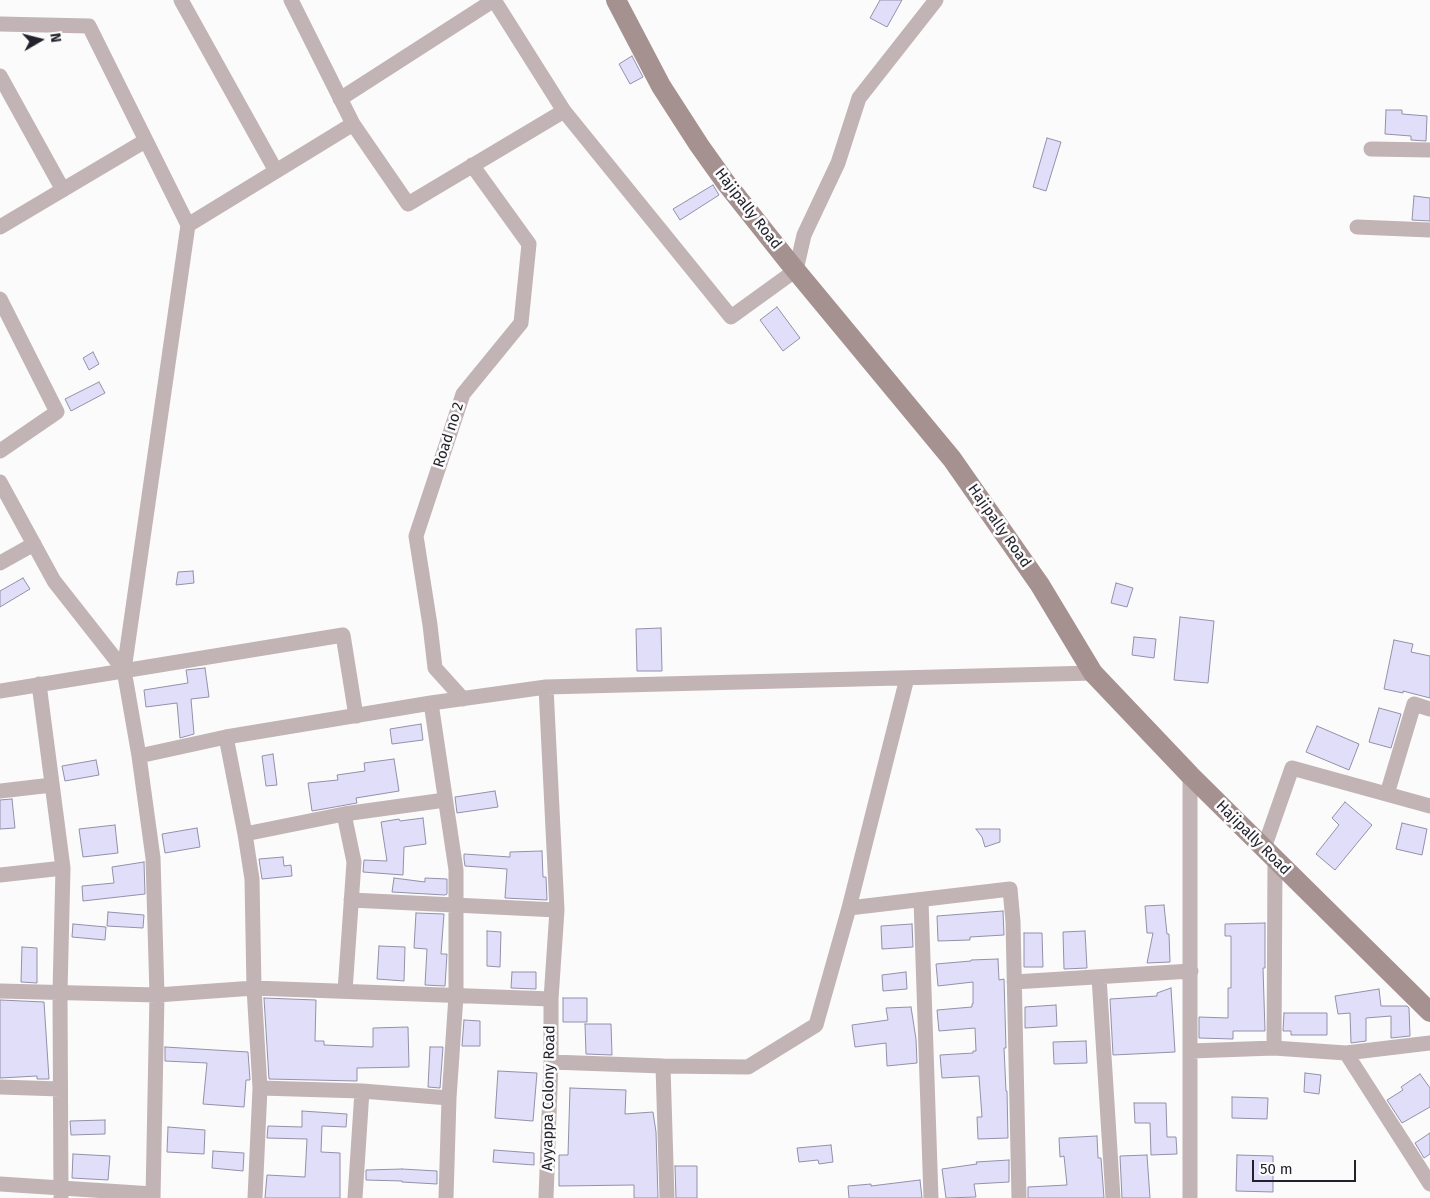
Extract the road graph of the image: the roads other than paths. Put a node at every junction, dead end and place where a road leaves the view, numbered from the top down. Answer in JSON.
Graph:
{"nodes":[{"id":1,"x":181,"y":0,"type":"edge"},
{"id":2,"x":290,"y":0,"type":"edge"},
{"id":3,"x":494,"y":0,"type":"edge"},
{"id":4,"x":616,"y":0,"type":"edge"},
{"id":5,"x":936,"y":0,"type":"edge"},
{"id":6,"x":0,"y":24,"type":"edge"},
{"id":7,"x":0,"y":76,"type":"edge"},
{"id":8,"x":340,"y":99,"type":"junction"},
{"id":9,"x":564,"y":111,"type":"junction"},
{"id":10,"x":353,"y":124,"type":"junction"},
{"id":11,"x":145,"y":140,"type":"junction"},
{"id":12,"x":1371,"y":149,"type":"dead end"},
{"id":13,"x":1430,"y":150,"type":"edge"},
{"id":14,"x":472,"y":165,"type":"junction"},
{"id":15,"x":276,"y":171,"type":"junction"},
{"id":16,"x":63,"y":190,"type":"junction"},
{"id":17,"x":188,"y":225,"type":"junction"},
{"id":18,"x":0,"y":227,"type":"edge"},
{"id":19,"x":1357,"y":227,"type":"dead end"},
{"id":20,"x":1430,"y":230,"type":"edge"},
{"id":21,"x":796,"y":270,"type":"junction"},
{"id":22,"x":0,"y":299,"type":"edge"},
{"id":23,"x":0,"y":451,"type":"edge"},
{"id":24,"x":0,"y":482,"type":"edge"},
{"id":25,"x":34,"y":544,"type":"junction"},
{"id":26,"x":0,"y":564,"type":"edge"},
{"id":27,"x":124,"y":670,"type":"junction"},
{"id":28,"x":1094,"y":673,"type":"junction"},
{"id":29,"x":907,"y":678,"type":"junction"},
{"id":30,"x":39,"y":684,"type":"junction"},
{"id":31,"x":546,"y":687,"type":"junction"},
{"id":32,"x":0,"y":691,"type":"edge"},
{"id":33,"x":463,"y":699,"type":"junction"},
{"id":34,"x":431,"y":703,"type":"junction"},
{"id":35,"x":1430,"y":709,"type":"edge"},
{"id":36,"x":356,"y":716,"type":"junction"},
{"id":37,"x":226,"y":737,"type":"junction"},
{"id":38,"x":139,"y":756,"type":"junction"},
{"id":39,"x":1190,"y":775,"type":"junction"},
{"id":40,"x":52,"y":785,"type":"junction"},
{"id":41,"x":0,"y":791,"type":"edge"},
{"id":42,"x":1387,"y":794,"type":"junction"},
{"id":43,"x":445,"y":800,"type":"junction"},
{"id":44,"x":1430,"y":806,"type":"edge"},
{"id":45,"x":344,"y":814,"type":"junction"},
{"id":46,"x":245,"y":834,"type":"junction"},
{"id":47,"x":1269,"y":854,"type":"junction"},
{"id":48,"x":63,"y":868,"type":"junction"},
{"id":49,"x":0,"y":875,"type":"edge"},
{"id":50,"x":351,"y":900,"type":"junction"},
{"id":51,"x":921,"y":900,"type":"junction"},
{"id":52,"x":456,"y":904,"type":"junction"},
{"id":53,"x":849,"y":908,"type":"junction"},
{"id":54,"x":558,"y":910,"type":"junction"},
{"id":55,"x":1191,"y":971,"type":"junction"},
{"id":56,"x":1099,"y":976,"type":"junction"},
{"id":57,"x":1014,"y":982,"type":"junction"},
{"id":58,"x":254,"y":988,"type":"junction"},
{"id":59,"x":0,"y":991,"type":"edge"},
{"id":60,"x":345,"y":991,"type":"junction"},
{"id":61,"x":60,"y":992,"type":"junction"},
{"id":62,"x":157,"y":995,"type":"junction"},
{"id":63,"x":456,"y":996,"type":"junction"},
{"id":64,"x":550,"y":999,"type":"junction"},
{"id":65,"x":1430,"y":1012,"type":"edge"},
{"id":66,"x":1430,"y":1043,"type":"edge"},
{"id":67,"x":1274,"y":1048,"type":"junction"},
{"id":68,"x":1191,"y":1051,"type":"junction"},
{"id":69,"x":1346,"y":1054,"type":"junction"},
{"id":70,"x":550,"y":1062,"type":"junction"},
{"id":71,"x":663,"y":1066,"type":"junction"},
{"id":72,"x":0,"y":1087,"type":"edge"},
{"id":73,"x":260,"y":1088,"type":"junction"},
{"id":74,"x":60,"y":1089,"type":"junction"},
{"id":75,"x":362,"y":1091,"type":"junction"},
{"id":76,"x":449,"y":1098,"type":"junction"},
{"id":77,"x":0,"y":1184,"type":"edge"},
{"id":78,"x":1430,"y":1184,"type":"edge"},
{"id":79,"x":61,"y":1193,"type":"edge"},
{"id":80,"x":153,"y":1196,"type":"edge"},
{"id":81,"x":254,"y":1198,"type":"edge"},
{"id":82,"x":355,"y":1198,"type":"edge"},
{"id":83,"x":446,"y":1198,"type":"edge"},
{"id":84,"x":546,"y":1198,"type":"edge"},
{"id":85,"x":667,"y":1198,"type":"edge"},
{"id":86,"x":931,"y":1198,"type":"edge"},
{"id":87,"x":1019,"y":1198,"type":"edge"},
{"id":88,"x":1113,"y":1198,"type":"edge"},
{"id":89,"x":1190,"y":1198,"type":"edge"}],
"edges":[{"from":1,"to":15,"type":"street"},
{"from":2,"to":8,"type":"street"},
{"from":3,"to":8,"type":"street"},
{"from":3,"to":9,"type":"street"},
{"from":4,"to":21,"type":"street","name":"Hajipally Road"},
{"from":5,"to":21,"type":"street"},
{"from":6,"to":11,"type":"street"},
{"from":7,"to":16,"type":"street"},
{"from":8,"to":10,"type":"street"},
{"from":9,"to":14,"type":"street"},
{"from":9,"to":21,"type":"street"},
{"from":10,"to":14,"type":"street"},
{"from":10,"to":15,"type":"street"},
{"from":11,"to":16,"type":"street"},
{"from":11,"to":17,"type":"street"},
{"from":12,"to":13,"type":"street"},
{"from":14,"to":33,"type":"street","name":"Road no 2"},
{"from":15,"to":17,"type":"street"},
{"from":16,"to":18,"type":"street"},
{"from":17,"to":27,"type":"street"},
{"from":19,"to":20,"type":"street"},
{"from":21,"to":28,"type":"street","name":"Hajipally Road"},
{"from":22,"to":23,"type":"street"},
{"from":24,"to":25,"type":"street"},
{"from":25,"to":26,"type":"street"},
{"from":25,"to":27,"type":"street"},
{"from":27,"to":30,"type":"street"},
{"from":27,"to":36,"type":"street"},
{"from":27,"to":38,"type":"street"},
{"from":28,"to":29,"type":"street"},
{"from":28,"to":39,"type":"street","name":"Hajipally Road"},
{"from":29,"to":31,"type":"street"},
{"from":29,"to":53,"type":"street"},
{"from":30,"to":32,"type":"street"},
{"from":30,"to":40,"type":"street"},
{"from":31,"to":33,"type":"street"},
{"from":31,"to":54,"type":"street","name":"Ayyappa Colony Road"},
{"from":33,"to":34,"type":"street"},
{"from":34,"to":36,"type":"street"},
{"from":34,"to":43,"type":"street"},
{"from":35,"to":42,"type":"street"},
{"from":36,"to":37,"type":"street"},
{"from":37,"to":38,"type":"street"},
{"from":37,"to":46,"type":"street"},
{"from":38,"to":62,"type":"street"},
{"from":39,"to":47,"type":"street","name":"Hajipally Road"},
{"from":39,"to":55,"type":"street"},
{"from":40,"to":41,"type":"street"},
{"from":40,"to":48,"type":"street"},
{"from":42,"to":44,"type":"street"},
{"from":42,"to":47,"type":"street"},
{"from":43,"to":45,"type":"street"},
{"from":43,"to":52,"type":"street"},
{"from":45,"to":46,"type":"street"},
{"from":45,"to":50,"type":"street"},
{"from":46,"to":58,"type":"street"},
{"from":47,"to":65,"type":"street","name":"Hajipally Road"},
{"from":47,"to":67,"type":"street"},
{"from":48,"to":49,"type":"street"},
{"from":48,"to":61,"type":"street"},
{"from":50,"to":52,"type":"street"},
{"from":50,"to":60,"type":"street"},
{"from":51,"to":53,"type":"street"},
{"from":51,"to":57,"type":"street"},
{"from":51,"to":86,"type":"street"},
{"from":52,"to":54,"type":"street"},
{"from":52,"to":63,"type":"street"},
{"from":53,"to":71,"type":"street"},
{"from":54,"to":64,"type":"street","name":"Ayyappa Colony Road"},
{"from":55,"to":56,"type":"street"},
{"from":55,"to":68,"type":"street"},
{"from":56,"to":57,"type":"street"},
{"from":56,"to":88,"type":"street"},
{"from":57,"to":87,"type":"street"},
{"from":58,"to":60,"type":"street"},
{"from":58,"to":62,"type":"street"},
{"from":58,"to":73,"type":"street"},
{"from":59,"to":61,"type":"street"},
{"from":60,"to":63,"type":"street"},
{"from":61,"to":62,"type":"street"},
{"from":61,"to":74,"type":"street"},
{"from":62,"to":80,"type":"street"},
{"from":63,"to":64,"type":"street"},
{"from":63,"to":76,"type":"street"},
{"from":64,"to":70,"type":"street","name":"Ayyappa Colony Road"},
{"from":66,"to":69,"type":"street"},
{"from":67,"to":68,"type":"street"},
{"from":67,"to":69,"type":"street"},
{"from":68,"to":89,"type":"street"},
{"from":69,"to":78,"type":"street"},
{"from":70,"to":71,"type":"street"},
{"from":70,"to":84,"type":"street","name":"Ayyappa Colony Road"},
{"from":71,"to":85,"type":"street"},
{"from":72,"to":74,"type":"street"},
{"from":73,"to":75,"type":"street"},
{"from":73,"to":81,"type":"street"},
{"from":74,"to":79,"type":"street"},
{"from":75,"to":76,"type":"street"},
{"from":75,"to":82,"type":"street"},
{"from":76,"to":83,"type":"street"},
{"from":77,"to":79,"type":"street"},
{"from":79,"to":80,"type":"street"}]}
